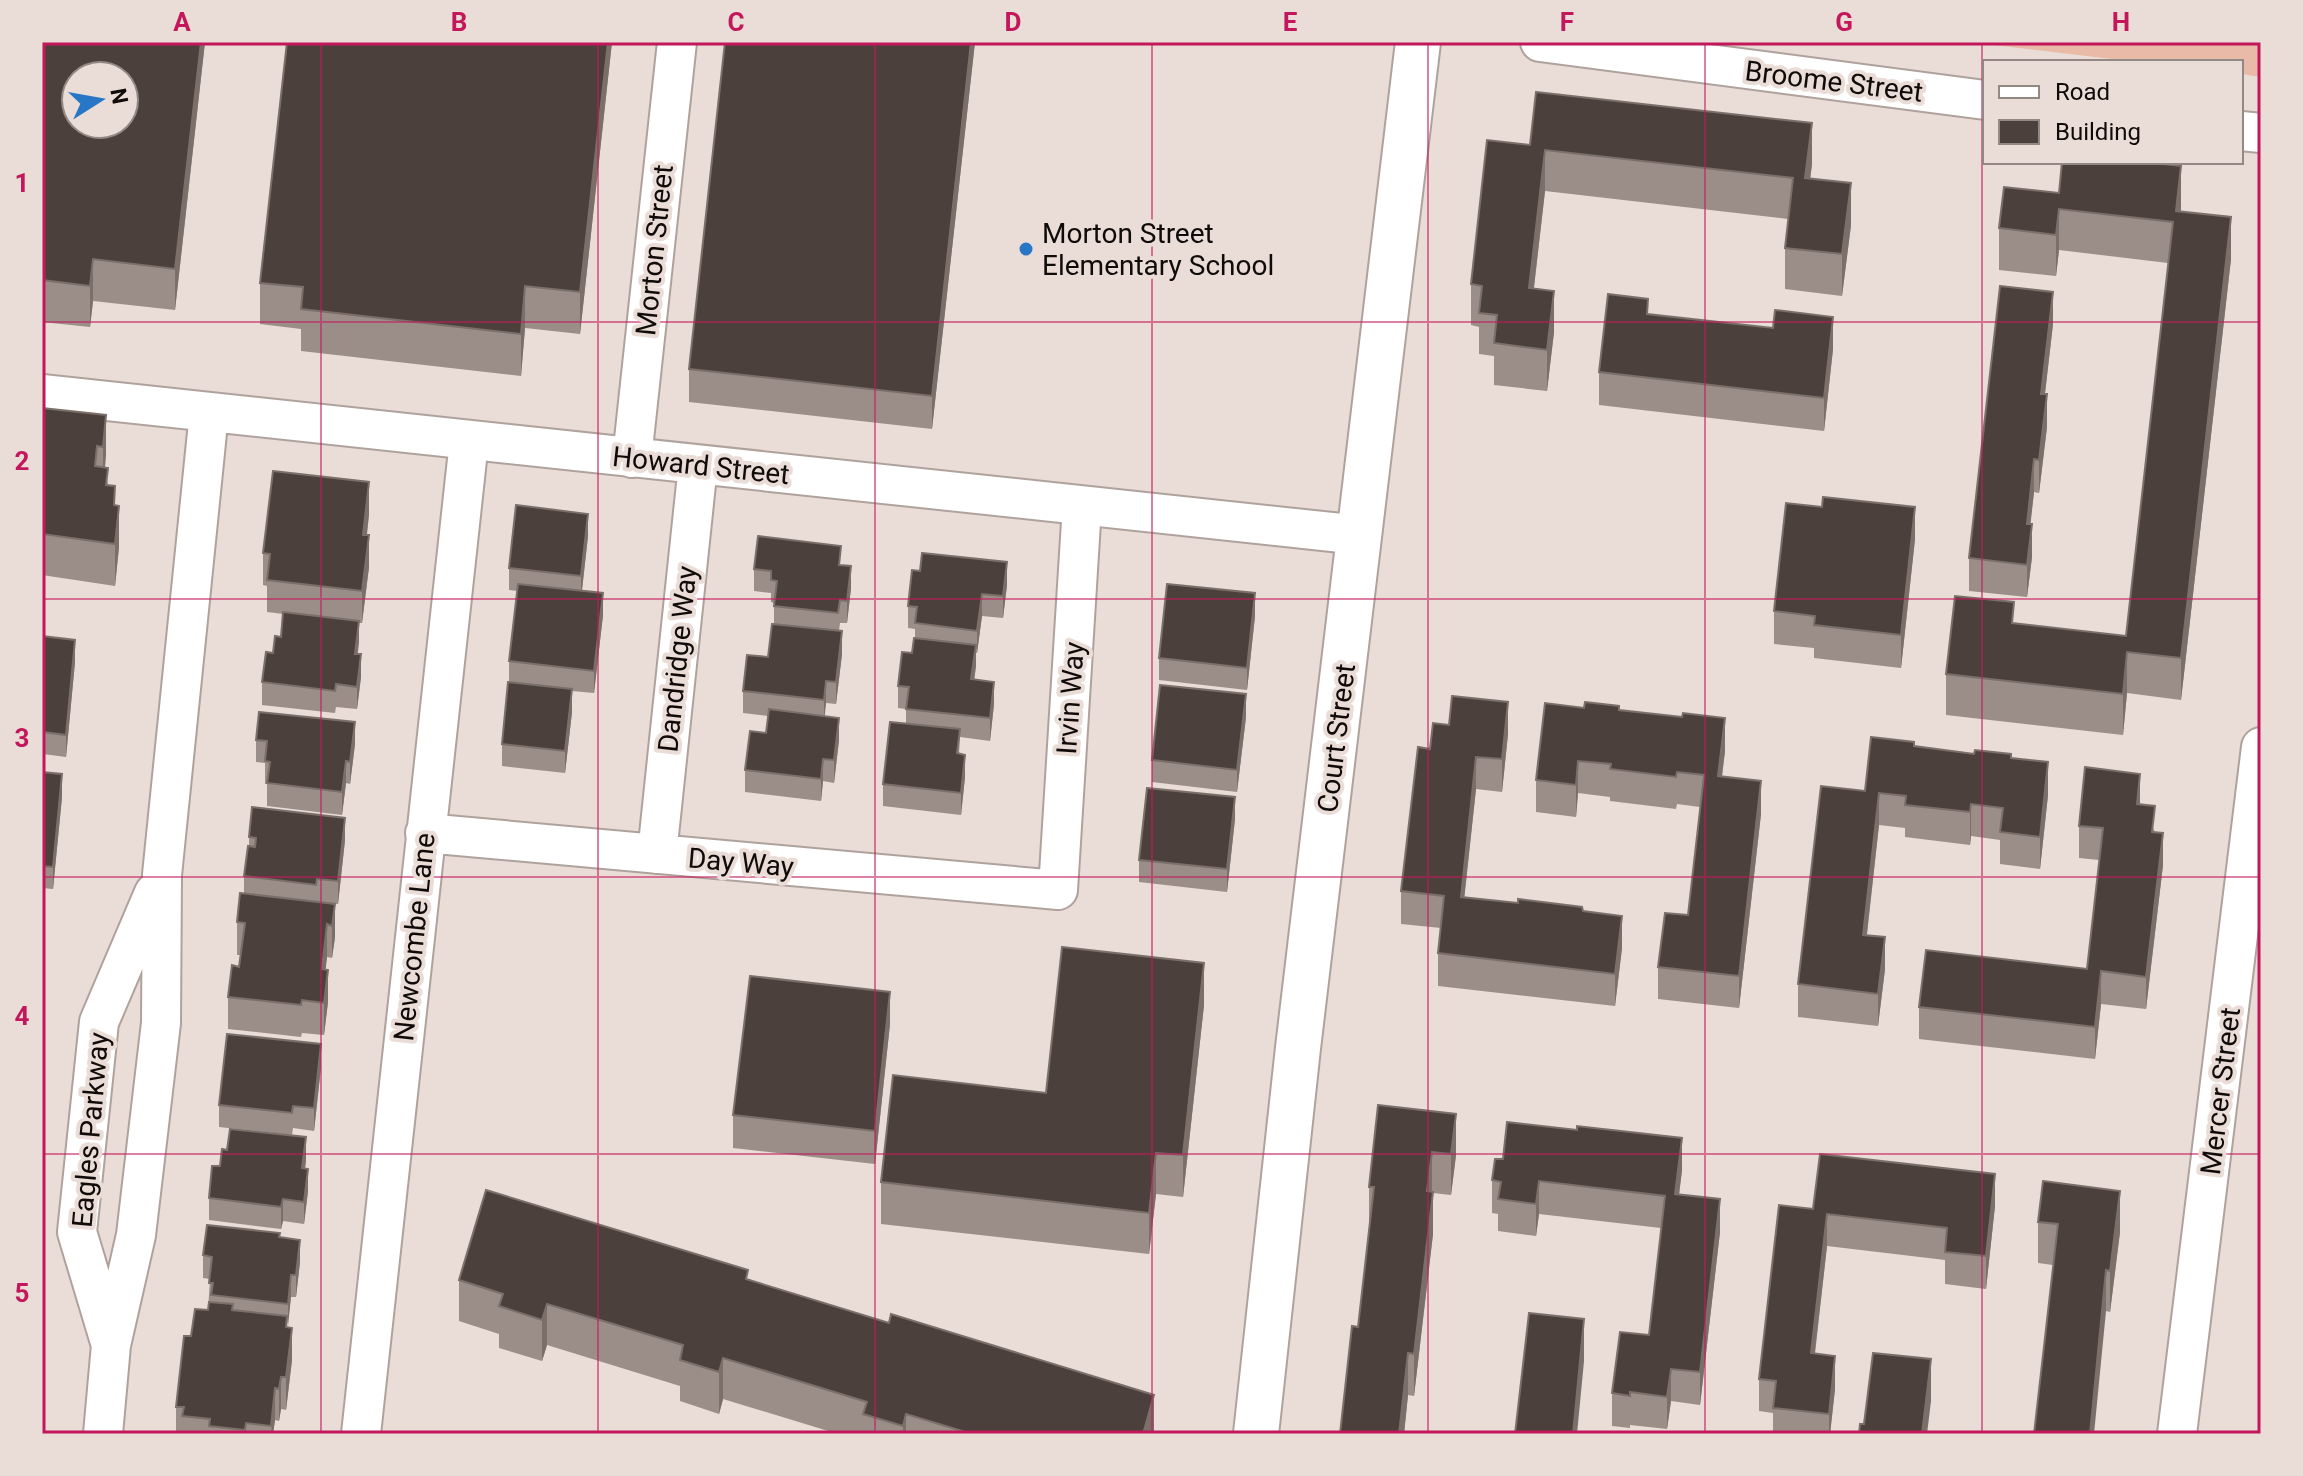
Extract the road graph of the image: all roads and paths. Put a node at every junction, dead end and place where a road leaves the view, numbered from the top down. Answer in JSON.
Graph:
{"nodes":[{"id":1,"x":677,"y":42,"type":"edge"},
{"id":2,"x":1418,"y":42,"type":"edge"},
{"id":3,"x":1540,"y":42,"type":"edge"},
{"id":4,"x":1983,"y":100,"type":"edge"},
{"id":5,"x":42,"y":394,"type":"edge"},
{"id":6,"x":209,"y":413,"type":"junction"},
{"id":7,"x":469,"y":441,"type":"junction"},
{"id":8,"x":632,"y":458,"type":"junction"},
{"id":9,"x":698,"y":465,"type":"junction"},
{"id":10,"x":1082,"y":506,"type":"junction"},
{"id":11,"x":1360,"y":535,"type":"junction"},
{"id":12,"x":2261,"y":747,"type":"edge"},
{"id":13,"x":425,"y":833,"type":"junction"},
{"id":14,"x":657,"y":854,"type":"junction"},
{"id":15,"x":162,"y":875,"type":"junction"},
{"id":16,"x":1058,"y":890,"type":"joint"},
{"id":17,"x":111,"y":1345,"type":"junction"},
{"id":18,"x":103,"y":1434,"type":"edge"},
{"id":19,"x":361,"y":1434,"type":"edge"},
{"id":20,"x":1256,"y":1434,"type":"edge"},
{"id":21,"x":2177,"y":1434,"type":"edge"}],
"edges":[{"from":1,"to":8,"type":"street","name":"Morton Street"},
{"from":2,"to":11,"type":"street","name":"Court Street"},
{"from":3,"to":4,"type":"street","name":"Broome Street"},
{"from":5,"to":6,"type":"street","name":"Howard Street"},
{"from":6,"to":7,"type":"street","name":"Howard Street"},
{"from":6,"to":15,"type":"street","name":"Eagles Parkway"},
{"from":7,"to":8,"type":"street","name":"Howard Street"},
{"from":7,"to":13,"type":"street","name":"Newcombe Lane"},
{"from":8,"to":9,"type":"street","name":"Howard Street"},
{"from":9,"to":10,"type":"street","name":"Howard Street"},
{"from":9,"to":14,"type":"street","name":"Dandridge Way"},
{"from":10,"to":11,"type":"street","name":"Howard Street"},
{"from":10,"to":16,"type":"street","name":"Irvin Way"},
{"from":11,"to":20,"type":"street","name":"Court Street"},
{"from":12,"to":21,"type":"street","name":"Mercer Street"},
{"from":13,"to":14,"type":"street","name":"Day Way"},
{"from":13,"to":19,"type":"street","name":"Newcombe Lane"},
{"from":14,"to":16,"type":"street","name":"Day Way"},
{"from":15,"to":17,"type":"street","name":"Eagles Parkway"},
{"from":15,"to":17,"type":"street","name":"Eagles Parkway"},
{"from":17,"to":18,"type":"street","name":"Eagles Parkway"}]}
